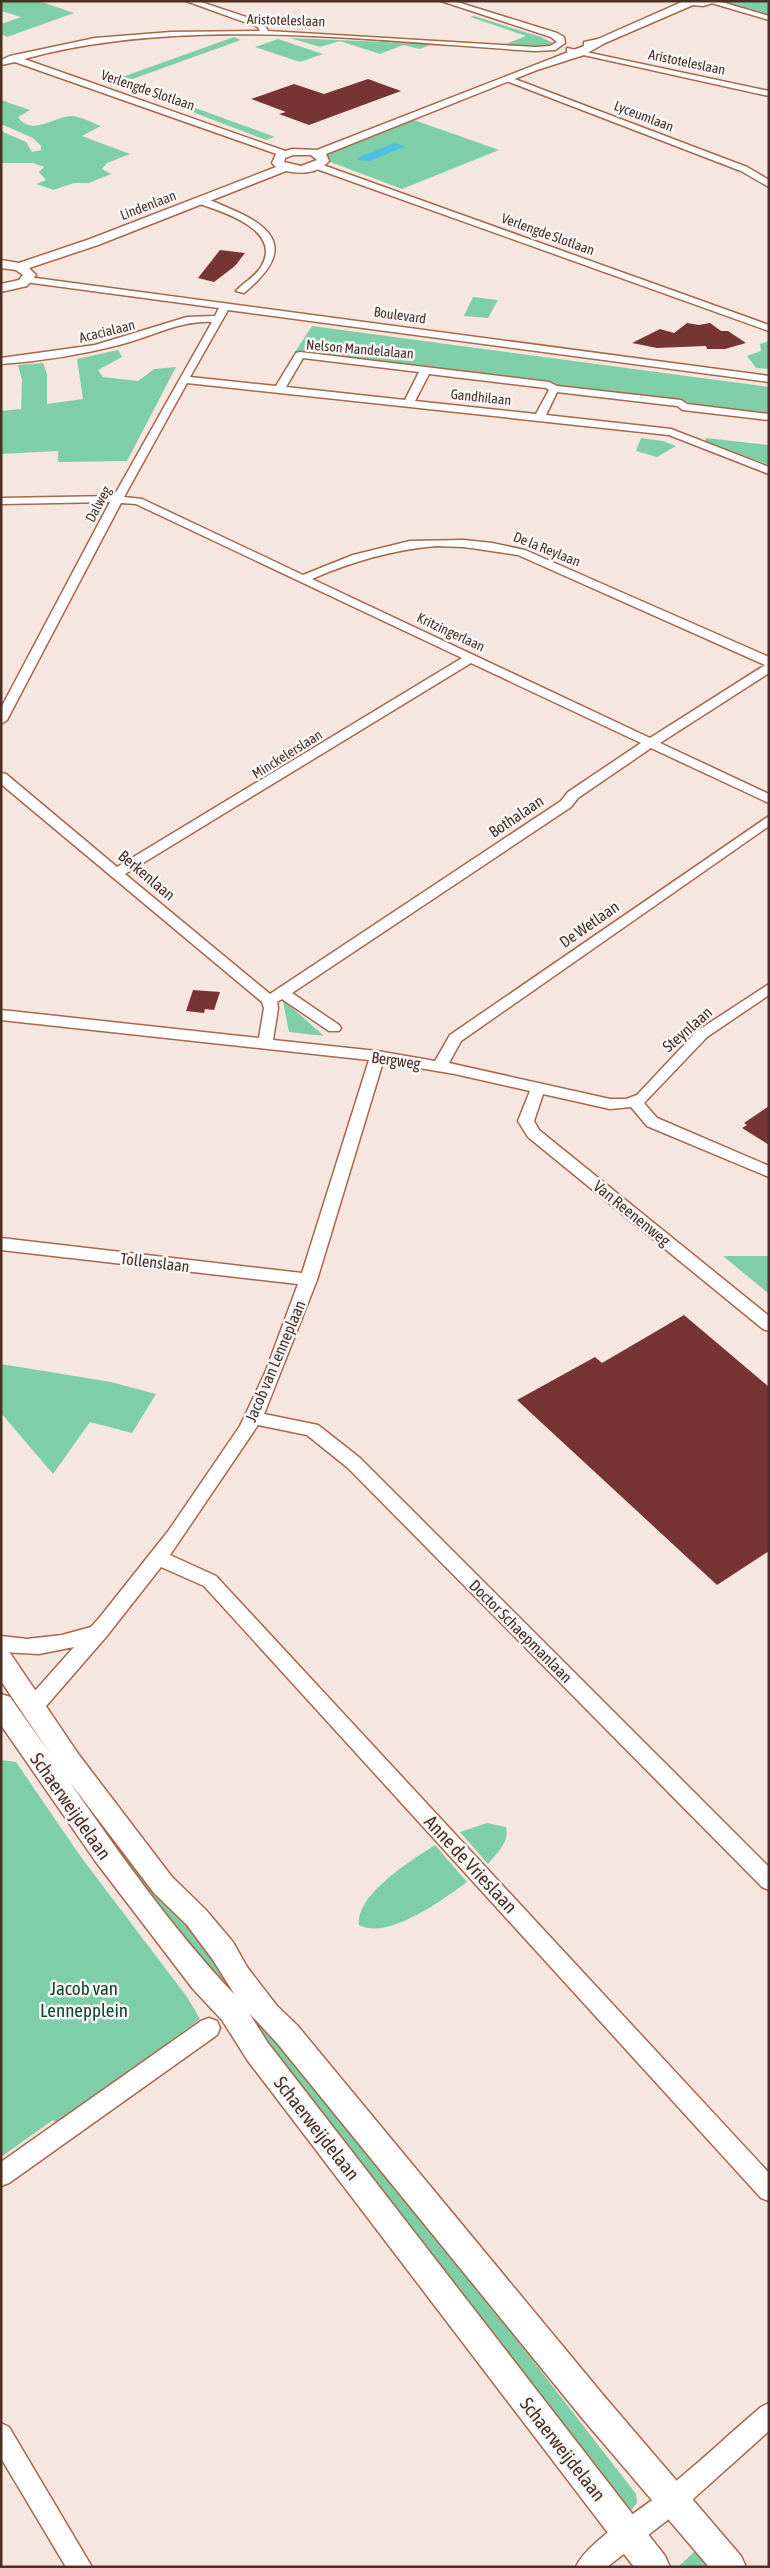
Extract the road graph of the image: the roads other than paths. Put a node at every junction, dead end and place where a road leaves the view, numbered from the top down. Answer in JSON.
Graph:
{"nodes":[{"id":1,"x":190,"y":1,"type":"edge"},
{"id":2,"x":445,"y":1,"type":"edge"},
{"id":3,"x":690,"y":2,"type":"edge"},
{"id":4,"x":713,"y":2,"type":"edge"},
{"id":5,"x":769,"y":18,"type":"edge"},
{"id":6,"x":265,"y":33,"type":"junction"},
{"id":7,"x":575,"y":52,"type":"junction"},
{"id":8,"x":1,"y":53,"type":"edge"},
{"id":9,"x":16,"y":58,"type":"junction"},
{"id":10,"x":1,"y":62,"type":"edge"},
{"id":11,"x":508,"y":78,"type":"junction"},
{"id":12,"x":769,"y":94,"type":"edge"},
{"id":13,"x":285,"y":154,"type":"junction"},
{"id":14,"x":317,"y":160,"type":"junction"},
{"id":15,"x":285,"y":167,"type":"junction"},
{"id":16,"x":769,"y":184,"type":"edge"},
{"id":17,"x":200,"y":202,"type":"junction"},
{"id":18,"x":1,"y":264,"type":"edge"},
{"id":19,"x":20,"y":267,"type":"junction"},
{"id":20,"x":28,"y":280,"type":"junction"},
{"id":21,"x":1,"y":288,"type":"edge"},
{"id":22,"x":241,"y":292,"type":"dead end"},
{"id":23,"x":226,"y":305,"type":"junction"},
{"id":24,"x":217,"y":319,"type":"junction"},
{"id":25,"x":769,"y":328,"type":"edge"},
{"id":26,"x":1,"y":361,"type":"edge"},
{"id":27,"x":425,"y":371,"type":"junction"},
{"id":28,"x":183,"y":379,"type":"junction"},
{"id":29,"x":769,"y":379,"type":"edge"},
{"id":30,"x":554,"y":389,"type":"junction"},
{"id":31,"x":279,"y":390,"type":"junction"},
{"id":32,"x":408,"y":404,"type":"junction"},
{"id":33,"x":540,"y":417,"type":"junction"},
{"id":34,"x":769,"y":417,"type":"edge"},
{"id":35,"x":677,"y":420,"type":"junction"},
{"id":36,"x":769,"y":471,"type":"edge"},
{"id":37,"x":118,"y":499,"type":"junction"},
{"id":38,"x":1,"y":501,"type":"edge"},
{"id":39,"x":304,"y":579,"type":"junction"},
{"id":40,"x":472,"y":658,"type":"junction"},
{"id":41,"x":769,"y":662,"type":"edge"},
{"id":42,"x":769,"y":667,"type":"edge"},
{"id":43,"x":1,"y":720,"type":"edge"},
{"id":44,"x":653,"y":743,"type":"junction"},
{"id":45,"x":1,"y":778,"type":"edge"},
{"id":46,"x":769,"y":799,"type":"edge"},
{"id":47,"x":769,"y":820,"type":"edge"},
{"id":48,"x":117,"y":874,"type":"junction"},
{"id":49,"x":769,"y":988,"type":"edge"},
{"id":50,"x":276,"y":996,"type":"junction"},
{"id":51,"x":1,"y":1015,"type":"edge"},
{"id":52,"x":334,"y":1028,"type":"dead end"},
{"id":53,"x":264,"y":1045,"type":"junction"},
{"id":54,"x":377,"y":1056,"type":"junction"},
{"id":55,"x":440,"y":1066,"type":"junction"},
{"id":56,"x":538,"y":1088,"type":"junction"},
{"id":57,"x":635,"y":1102,"type":"junction"},
{"id":58,"x":769,"y":1172,"type":"edge"},
{"id":59,"x":1,"y":1244,"type":"edge"},
{"id":60,"x":309,"y":1280,"type":"junction"},
{"id":61,"x":769,"y":1325,"type":"edge"},
{"id":62,"x":253,"y":1418,"type":"junction"},
{"id":63,"x":158,"y":1558,"type":"junction"},
{"id":64,"x":101,"y":1631,"type":"junction"},
{"id":65,"x":1,"y":1644,"type":"edge"},
{"id":66,"x":1,"y":1660,"type":"edge"},
{"id":67,"x":12,"y":1714,"type":"edge"},
{"id":68,"x":769,"y":1881,"type":"edge"},
{"id":69,"x":209,"y":2028,"type":"dead end"},
{"id":70,"x":1,"y":2175,"type":"edge"},
{"id":71,"x":769,"y":2190,"type":"edge"},
{"id":72,"x":769,"y":2415,"type":"edge"},
{"id":73,"x":1,"y":2435,"type":"edge"},
{"id":74,"x":674,"y":2499,"type":"junction"},
{"id":75,"x":628,"y":2533,"type":"junction"},
{"id":76,"x":80,"y":2567,"type":"edge"},
{"id":77,"x":588,"y":2567,"type":"edge"},
{"id":78,"x":654,"y":2567,"type":"edge"},
{"id":79,"x":730,"y":2567,"type":"edge"}],
"edges":[{"from":1,"to":6,"type":"street"},
{"from":2,"to":6,"type":"street","name":"Aristoteleslaan"},
{"from":3,"to":4,"type":"street"},
{"from":3,"to":7,"type":"street"},
{"from":4,"to":5,"type":"street"},
{"from":6,"to":9,"type":"street","name":"Aristoteleslaan"},
{"from":7,"to":11,"type":"street"},
{"from":7,"to":12,"type":"street","name":"Aristoteleslaan"},
{"from":8,"to":9,"type":"street","name":"Verlengde Slotlaan"},
{"from":9,"to":10,"type":"street","name":"Aristoteleslaan"},
{"from":9,"to":13,"type":"street","name":"Verlengde Slotlaan"},
{"from":11,"to":14,"type":"street"},
{"from":11,"to":16,"type":"street","name":"Lyceumlaan"},
{"from":13,"to":14,"type":"street"},
{"from":13,"to":15,"type":"street"},
{"from":14,"to":15,"type":"street"},
{"from":14,"to":25,"type":"street","name":"Verlengde Slotlaan"},
{"from":15,"to":17,"type":"street","name":"Lindenlaan"},
{"from":17,"to":19,"type":"street","name":"Lindenlaan"},
{"from":17,"to":22,"type":"street"},
{"from":18,"to":19,"type":"street"},
{"from":19,"to":20,"type":"street"},
{"from":20,"to":21,"type":"street"},
{"from":20,"to":23,"type":"street","name":"Boulevard"},
{"from":23,"to":24,"type":"street","name":"Dalweg"},
{"from":23,"to":29,"type":"street","name":"Boulevard"},
{"from":24,"to":26,"type":"street","name":"Acacialaan"},
{"from":24,"to":28,"type":"street","name":"Dalweg"},
{"from":27,"to":30,"type":"street","name":"Nelson Mandelalaan"},
{"from":27,"to":31,"type":"street","name":"Nelson Mandelalaan"},
{"from":27,"to":32,"type":"street","name":"Nelson Mandelalaan"},
{"from":28,"to":31,"type":"street","name":"Gandhilaan"},
{"from":28,"to":37,"type":"street","name":"Dalweg"},
{"from":30,"to":33,"type":"street"},
{"from":30,"to":35,"type":"street","name":"Nelson Mandelalaan"},
{"from":31,"to":32,"type":"street","name":"Gandhilaan"},
{"from":32,"to":33,"type":"street","name":"Gandhilaan"},
{"from":33,"to":35,"type":"street","name":"Gandhilaan"},
{"from":34,"to":35,"type":"street","name":"Nelson Mandelalaan"},
{"from":35,"to":36,"type":"street","name":"Gandhilaan"},
{"from":37,"to":38,"type":"street","name":"Kritzingerlaan"},
{"from":37,"to":39,"type":"street","name":"Kritzingerlaan"},
{"from":37,"to":43,"type":"street","name":"Dalweg"},
{"from":39,"to":40,"type":"street","name":"Kritzingerlaan"},
{"from":39,"to":41,"type":"street","name":"De la Reylaan"},
{"from":40,"to":44,"type":"street","name":"Kritzingerlaan"},
{"from":40,"to":48,"type":"street","name":"Minckelerslaan"},
{"from":42,"to":44,"type":"street","name":"Bothalaan"},
{"from":44,"to":46,"type":"street","name":"Kritzingerlaan"},
{"from":44,"to":50,"type":"street","name":"Bothalaan"},
{"from":45,"to":48,"type":"street","name":"Berkenlaan"},
{"from":47,"to":55,"type":"street","name":"De Wetlaan"},
{"from":48,"to":50,"type":"street","name":"Berkenlaan"},
{"from":49,"to":57,"type":"street","name":"Steynlaan"},
{"from":50,"to":52,"type":"street","name":"Berkenlaan"},
{"from":50,"to":53,"type":"street"},
{"from":51,"to":53,"type":"street","name":"Bergweg"},
{"from":53,"to":54,"type":"street","name":"Bergweg"},
{"from":54,"to":55,"type":"street","name":"Bergweg"},
{"from":54,"to":60,"type":"street","name":"Jacob van Lenneplaan"},
{"from":55,"to":56,"type":"street","name":"Bergweg"},
{"from":56,"to":57,"type":"street","name":"Bergweg"},
{"from":56,"to":61,"type":"street","name":"Van Reenenweg"},
{"from":57,"to":58,"type":"street"},
{"from":59,"to":60,"type":"street","name":"Tollenslaan"},
{"from":60,"to":62,"type":"street","name":"Jacob van Lenneplaan"},
{"from":62,"to":63,"type":"street","name":"Jacob van Lenneplaan"},
{"from":62,"to":68,"type":"street","name":"Doctor Schaepmanlaan"},
{"from":63,"to":64,"type":"street","name":"Jacob van Lenneplaan"},
{"from":63,"to":71,"type":"street","name":"Anne de Vrieslaan"},
{"from":64,"to":65,"type":"street"},
{"from":64,"to":67,"type":"street","name":"Jacob van Lenneplaan"},
{"from":66,"to":67,"type":"street","name":"Schaerweijdelaan"},
{"from":67,"to":74,"type":"street","name":"Schaerweijdelaan"},
{"from":67,"to":75,"type":"street","name":"Schaerweijdelaan"},
{"from":69,"to":70,"type":"street"},
{"from":72,"to":74,"type":"street"},
{"from":73,"to":76,"type":"street"},
{"from":74,"to":75,"type":"street"},
{"from":74,"to":79,"type":"street","name":"Schaerweijdelaan"},
{"from":75,"to":77,"type":"street"},
{"from":75,"to":78,"type":"street","name":"Schaerweijdelaan"}]}
